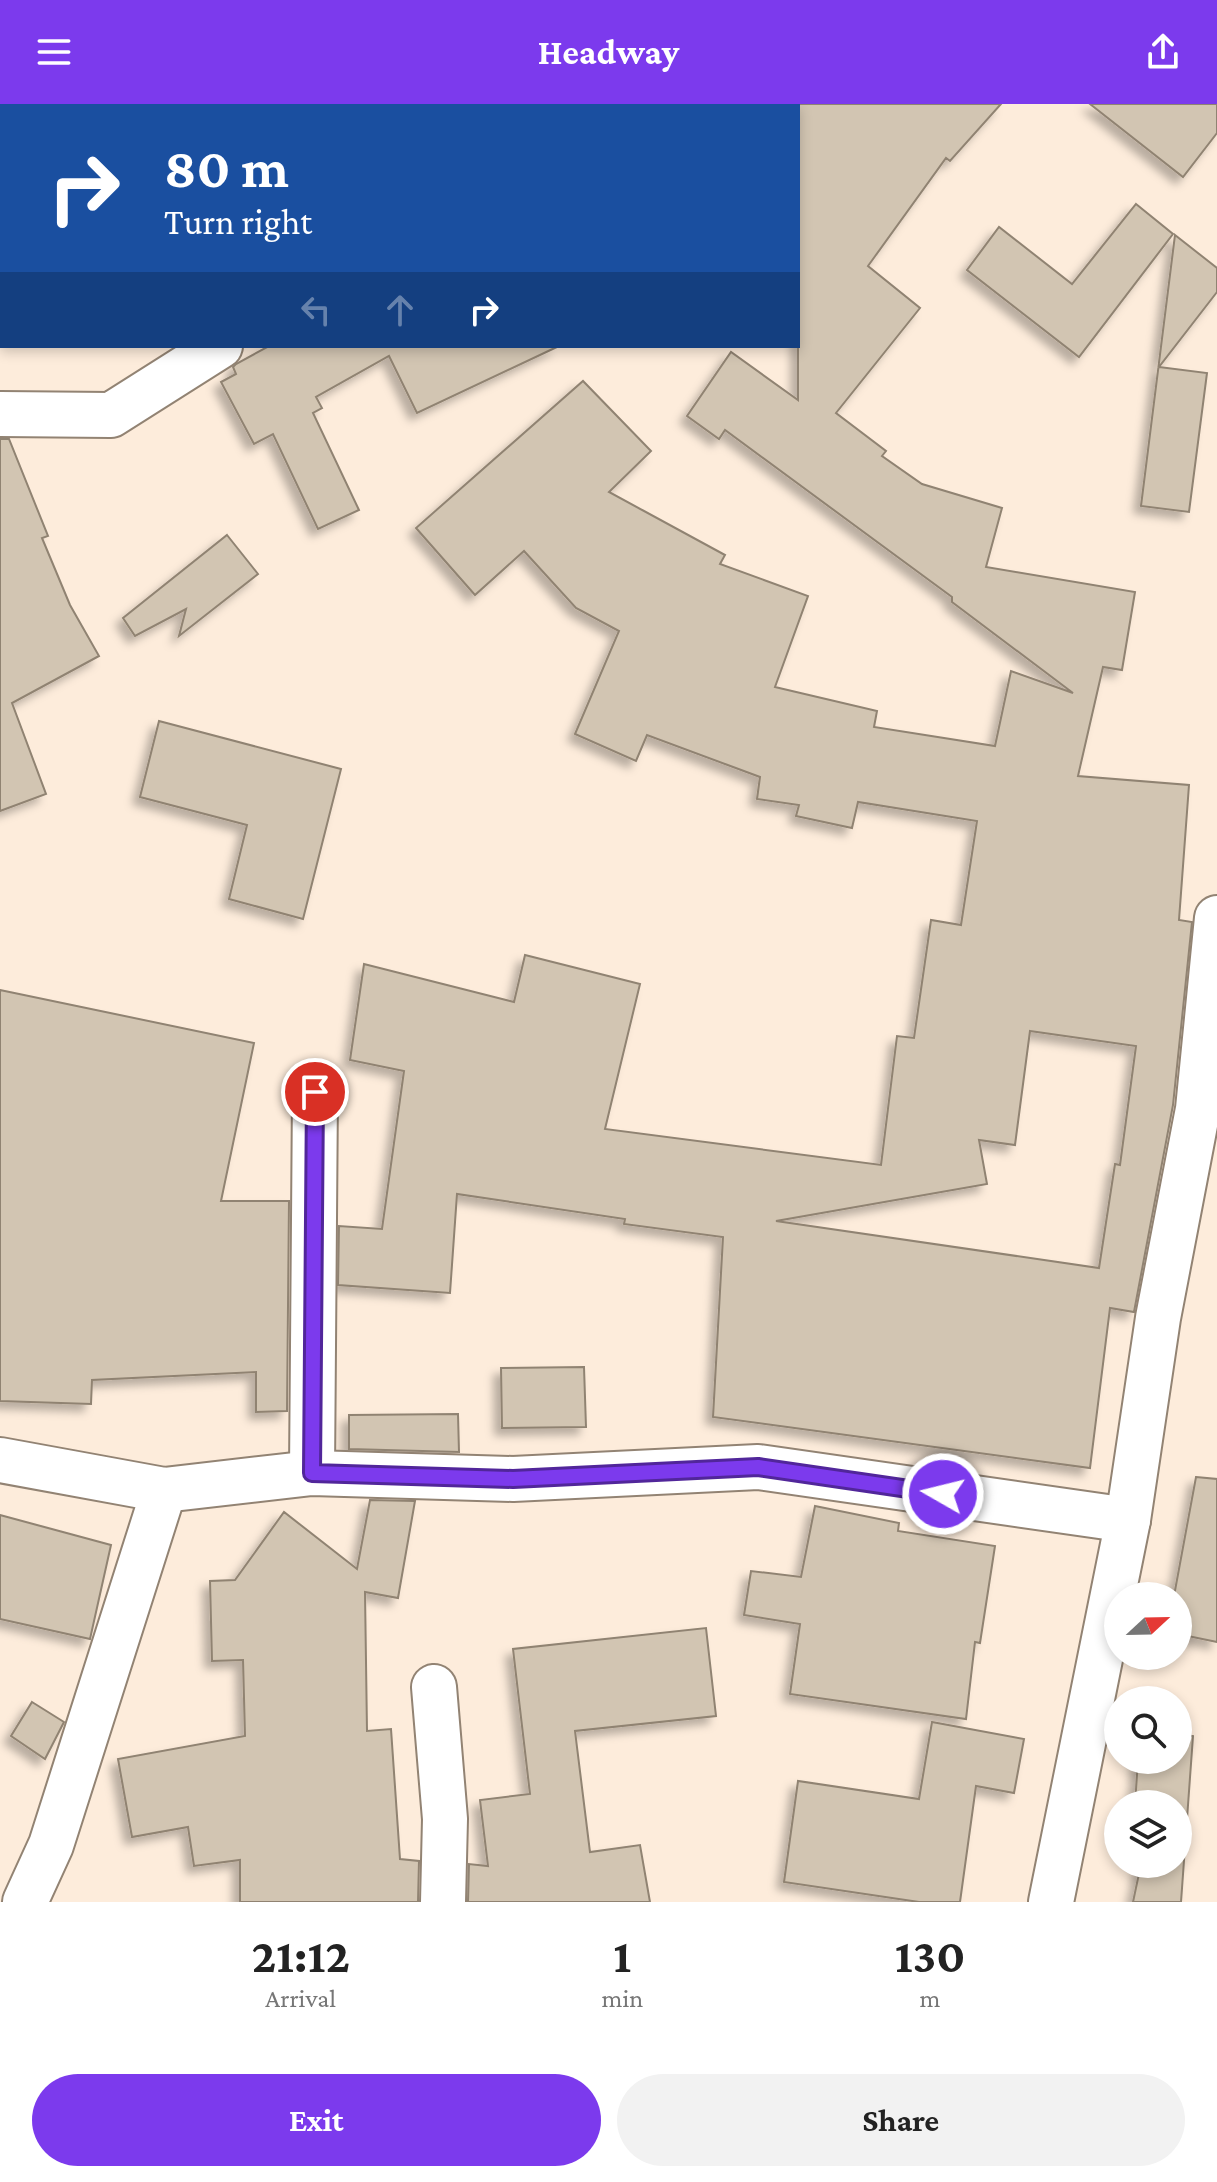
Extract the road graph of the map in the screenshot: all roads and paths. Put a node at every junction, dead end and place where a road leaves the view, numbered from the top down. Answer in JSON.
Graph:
{"nodes":[{"id":1,"x":217,"y":348,"type":"edge"},
{"id":2,"x":0,"y":414,"type":"edge"},
{"id":3,"x":1217,"y":918,"type":"edge"},
{"id":4,"x":315,"y":1092,"type":"dead end"},
{"id":5,"x":0,"y":1460,"type":"edge"},
{"id":6,"x":312,"y":1473,"type":"junction"},
{"id":7,"x":164,"y":1490,"type":"junction"},
{"id":8,"x":1128,"y":1520,"type":"junction"},
{"id":9,"x":434,"y":1687,"type":"dead end"},
{"id":10,"x":25,"y":1902,"type":"edge"},
{"id":11,"x":443,"y":1902,"type":"edge"},
{"id":12,"x":1051,"y":1902,"type":"edge"}],
"edges":[{"from":1,"to":2,"type":"street"},
{"from":3,"to":8,"type":"street"},
{"from":4,"to":6,"type":"street"},
{"from":5,"to":7,"type":"street"},
{"from":6,"to":7,"type":"street"},
{"from":6,"to":8,"type":"street"},
{"from":7,"to":10,"type":"street"},
{"from":8,"to":12,"type":"street"},
{"from":9,"to":11,"type":"street"}]}
